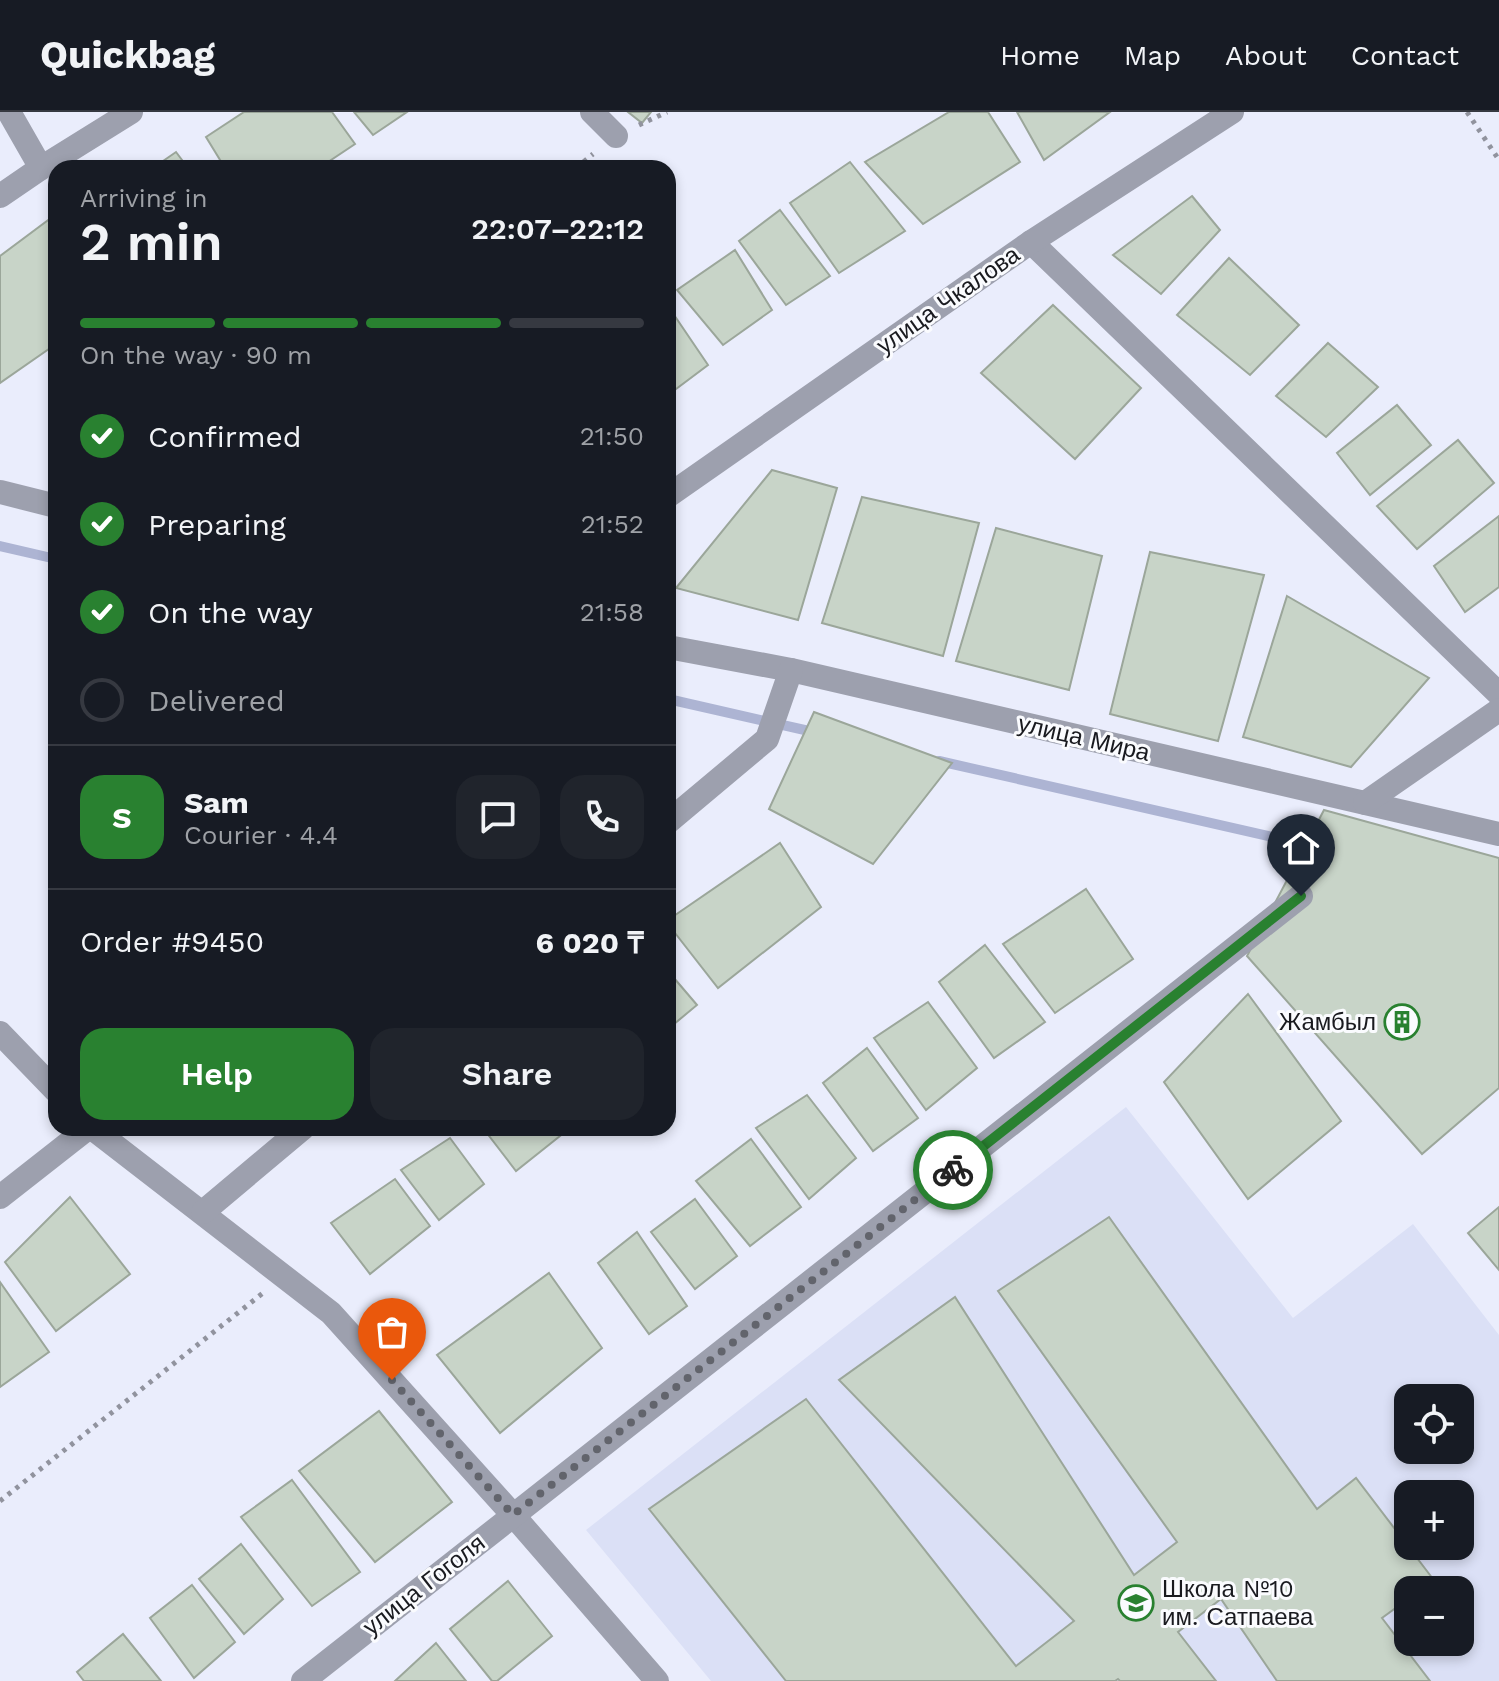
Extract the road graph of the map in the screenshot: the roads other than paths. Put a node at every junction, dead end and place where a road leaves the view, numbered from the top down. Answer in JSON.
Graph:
{"nodes":[{"id":1,"x":9,"y":112,"type":"edge"},
{"id":2,"x":131,"y":112,"type":"edge"},
{"id":3,"x":592,"y":112,"type":"edge"},
{"id":4,"x":1232,"y":112,"type":"edge"},
{"id":5,"x":616,"y":136,"type":"dead end"},
{"id":6,"x":54,"y":160,"type":"edge"},
{"id":7,"x":48,"y":164,"type":"edge"},
{"id":8,"x":41,"y":168,"type":"junction"},
{"id":9,"x":0,"y":196,"type":"edge"},
{"id":10,"x":1031,"y":242,"type":"junction"},
{"id":11,"x":676,"y":490,"type":"edge"},
{"id":12,"x":0,"y":492,"type":"edge"},
{"id":13,"x":48,"y":504,"type":"edge"},
{"id":14,"x":676,"y":648,"type":"edge"},
{"id":15,"x":791,"y":670,"type":"junction"},
{"id":16,"x":1499,"y":694,"type":"edge"},
{"id":17,"x":1499,"y":710,"type":"edge"},
{"id":18,"x":1365,"y":803,"type":"junction"},
{"id":19,"x":676,"y":815,"type":"edge"},
{"id":20,"x":1499,"y":834,"type":"edge"},
{"id":21,"x":1301,"y":896,"type":"dead end"},
{"id":22,"x":0,"y":1033,"type":"edge"},
{"id":23,"x":48,"y":1083,"type":"edge"},
{"id":24,"x":80,"y":1136,"type":"edge"},
{"id":25,"x":101,"y":1136,"type":"edge"},
{"id":26,"x":293,"y":1136,"type":"edge"},
{"id":27,"x":0,"y":1197,"type":"edge"},
{"id":28,"x":203,"y":1212,"type":"junction"},
{"id":29,"x":513,"y":1515,"type":"junction"},
{"id":30,"x":303,"y":1681,"type":"edge"},
{"id":31,"x":657,"y":1681,"type":"edge"}],
"edges":[{"from":1,"to":8,"type":"street"},
{"from":2,"to":6,"type":"street"},
{"from":3,"to":5,"type":"street"},
{"from":4,"to":10,"type":"street","name":"улица Чкалова"},
{"from":7,"to":8,"type":"street"},
{"from":8,"to":9,"type":"street"},
{"from":10,"to":11,"type":"street","name":"улица Чкалова"},
{"from":10,"to":16,"type":"street"},
{"from":12,"to":13,"type":"street"},
{"from":14,"to":15,"type":"street","name":"улица Мира"},
{"from":15,"to":18,"type":"street","name":"улица Мира"},
{"from":15,"to":19,"type":"street"},
{"from":17,"to":18,"type":"street"},
{"from":18,"to":20,"type":"street","name":"улица Мира"},
{"from":21,"to":29,"type":"street","name":"улица Гоголя"},
{"from":22,"to":23,"type":"street"},
{"from":24,"to":27,"type":"street"},
{"from":25,"to":28,"type":"street"},
{"from":26,"to":28,"type":"street"},
{"from":28,"to":29,"type":"street"},
{"from":29,"to":30,"type":"street","name":"улица Гоголя"},
{"from":29,"to":31,"type":"street"}]}
